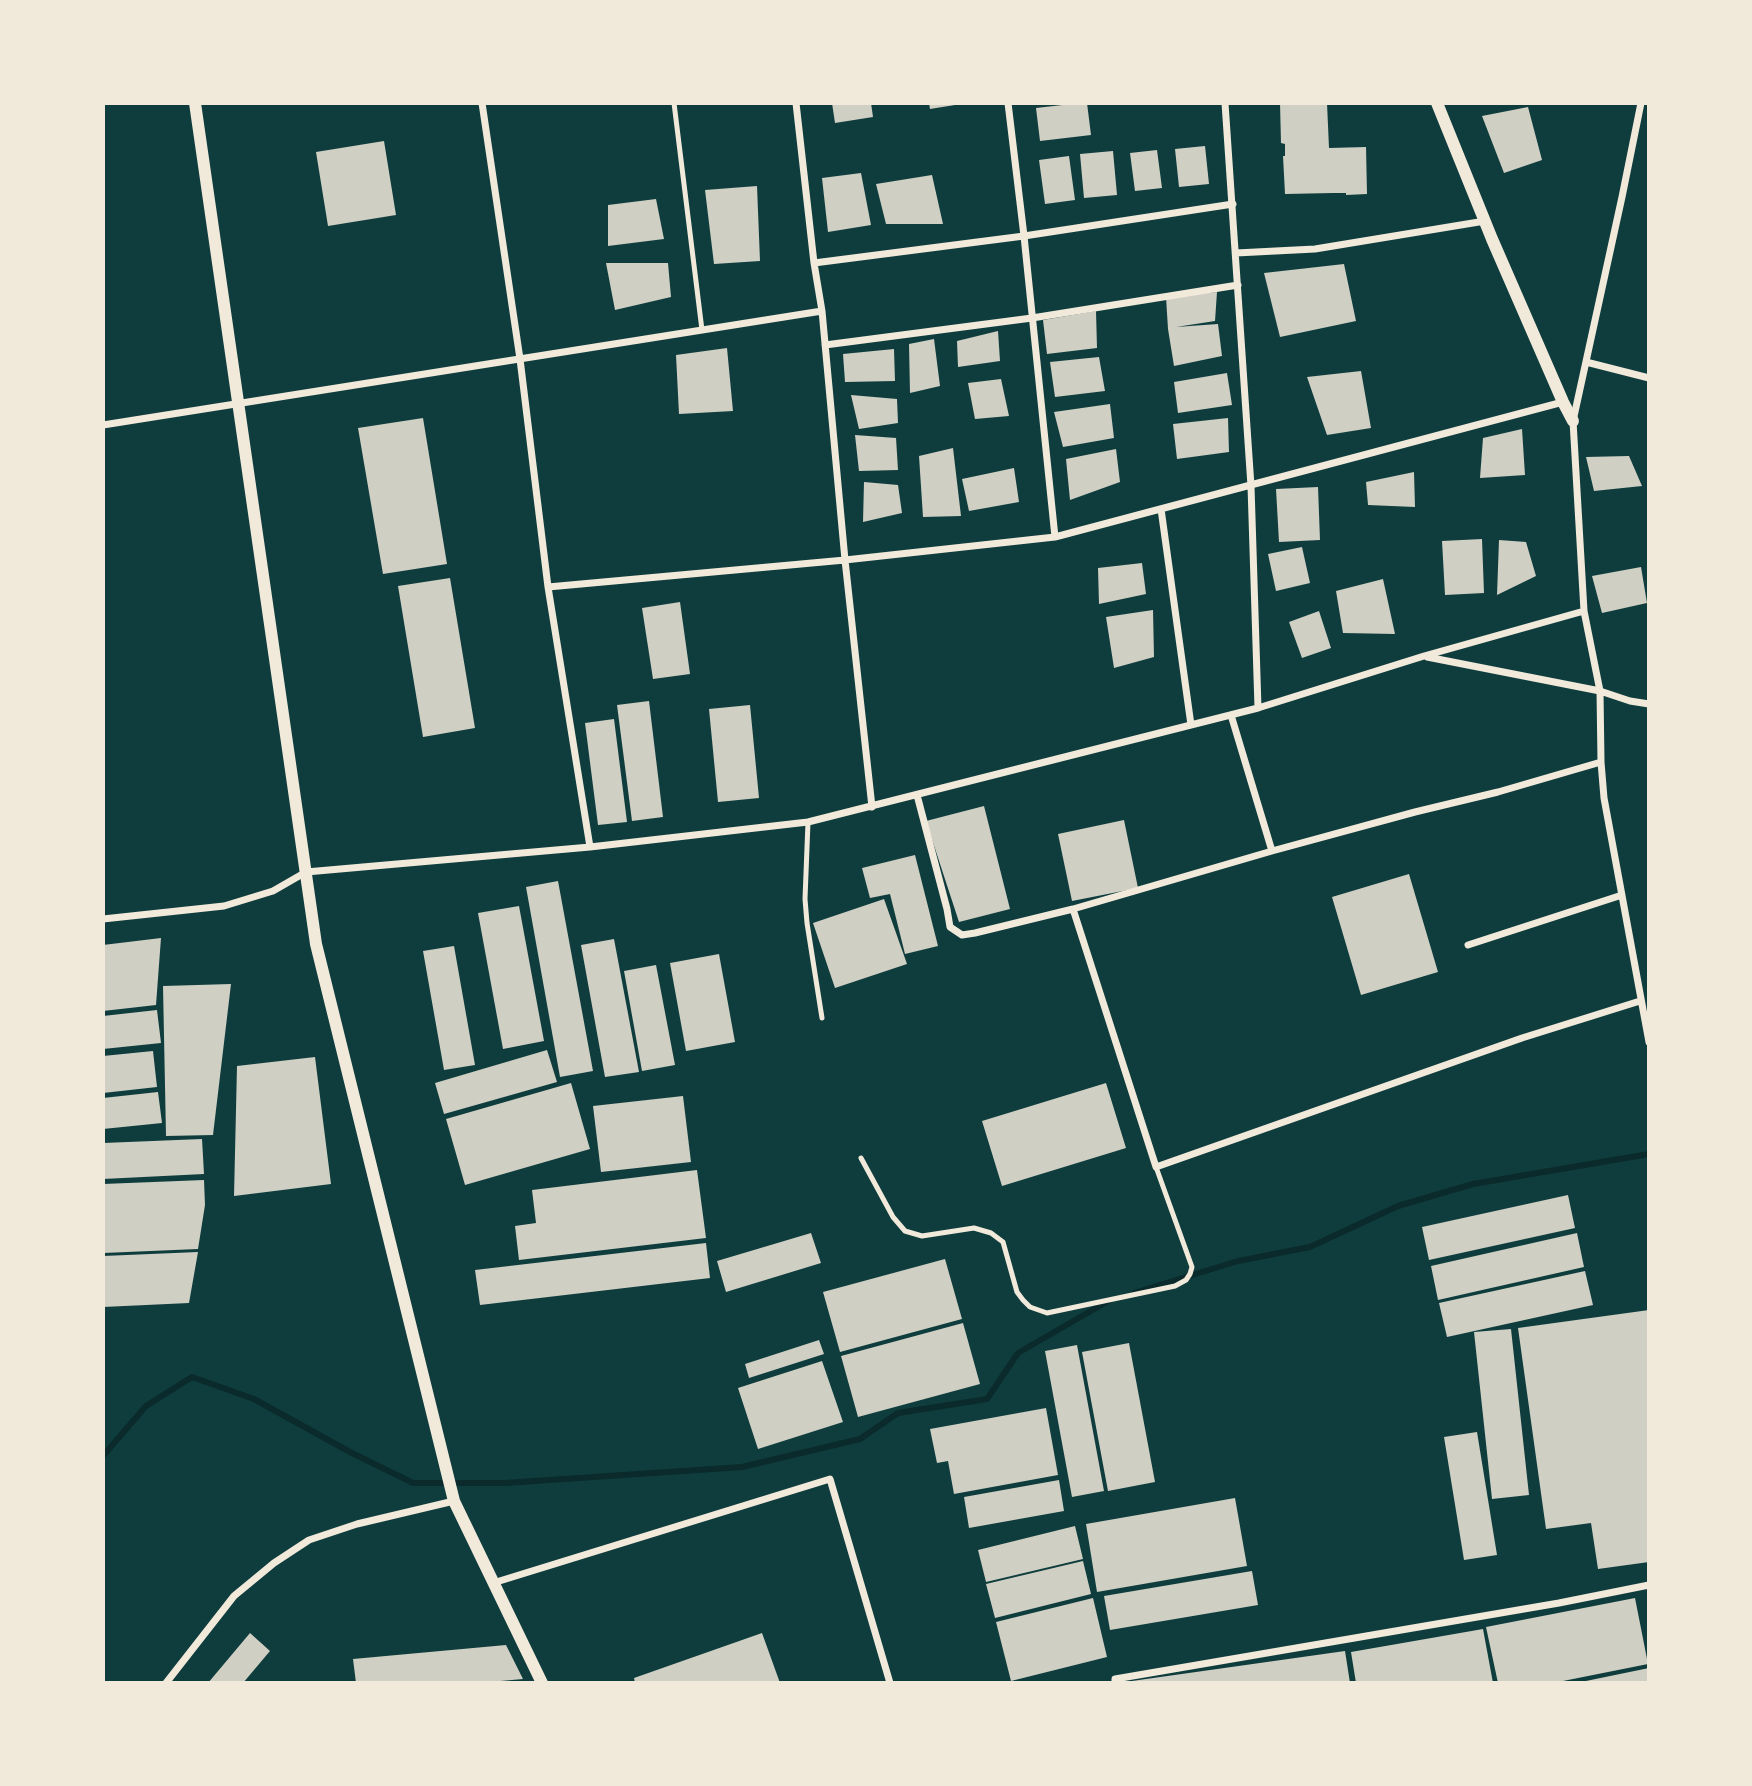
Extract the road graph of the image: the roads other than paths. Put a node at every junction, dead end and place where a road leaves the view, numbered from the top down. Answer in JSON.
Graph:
{"nodes":[{"id":1,"x":195,"y":103,"type":"edge"},
{"id":2,"x":482,"y":103,"type":"edge"},
{"id":3,"x":674,"y":103,"type":"edge"},
{"id":4,"x":796,"y":103,"type":"edge"},
{"id":5,"x":1008,"y":103,"type":"edge"},
{"id":6,"x":1225,"y":103,"type":"edge"},
{"id":7,"x":1437,"y":103,"type":"edge"},
{"id":8,"x":1641,"y":103,"type":"edge"},
{"id":9,"x":1233,"y":204,"type":"junction"},
{"id":10,"x":1485,"y":221,"type":"junction"},
{"id":11,"x":1024,"y":236,"type":"junction"},
{"id":12,"x":1236,"y":253,"type":"junction"},
{"id":13,"x":814,"y":263,"type":"junction"},
{"id":14,"x":1238,"y":285,"type":"junction"},
{"id":15,"x":822,"y":311,"type":"junction"},
{"id":16,"x":1032,"y":318,"type":"junction"},
{"id":17,"x":702,"y":330,"type":"junction"},
{"id":18,"x":825,"y":345,"type":"junction"},
{"id":19,"x":520,"y":359,"type":"junction"},
{"id":20,"x":1586,"y":362,"type":"junction"},
{"id":21,"x":1649,"y":378,"type":"edge"},
{"id":22,"x":239,"y":402,"type":"junction"},
{"id":23,"x":1563,"y":402,"type":"junction"},
{"id":24,"x":1573,"y":421,"type":"junction"},
{"id":25,"x":103,"y":425,"type":"edge"},
{"id":26,"x":1251,"y":486,"type":"junction"},
{"id":27,"x":1161,"y":509,"type":"junction"},
{"id":28,"x":1055,"y":537,"type":"junction"},
{"id":29,"x":845,"y":560,"type":"junction"},
{"id":30,"x":548,"y":587,"type":"junction"},
{"id":31,"x":1584,"y":611,"type":"junction"},
{"id":32,"x":1424,"y":656,"type":"junction"},
{"id":33,"x":1600,"y":691,"type":"junction"},
{"id":34,"x":1649,"y":704,"type":"edge"},
{"id":35,"x":1258,"y":708,"type":"junction"},
{"id":36,"x":1231,"y":715,"type":"junction"},
{"id":37,"x":1191,"y":725,"type":"junction"},
{"id":38,"x":1601,"y":762,"type":"junction"},
{"id":39,"x":918,"y":795,"type":"junction"},
{"id":40,"x":872,"y":807,"type":"junction"},
{"id":41,"x":808,"y":822,"type":"junction"},
{"id":42,"x":590,"y":847,"type":"junction"},
{"id":43,"x":1272,"y":851,"type":"junction"},
{"id":44,"x":306,"y":872,"type":"junction"},
{"id":45,"x":1622,"y":895,"type":"junction"},
{"id":46,"x":1073,"y":909,"type":"junction"},
{"id":47,"x":103,"y":919,"type":"edge"},
{"id":48,"x":1468,"y":945,"type":"dead end"},
{"id":49,"x":1640,"y":1001,"type":"junction"},
{"id":50,"x":822,"y":1018,"type":"dead end"},
{"id":51,"x":1649,"y":1042,"type":"edge"},
{"id":52,"x":861,"y":1158,"type":"dead end"},
{"id":53,"x":1156,"y":1167,"type":"junction"},
{"id":54,"x":454,"y":1502,"type":"junction"},
{"id":55,"x":493,"y":1583,"type":"junction"},
{"id":56,"x":1649,"y":1585,"type":"edge"},
{"id":57,"x":166,"y":1683,"type":"edge"},
{"id":58,"x":542,"y":1683,"type":"edge"},
{"id":59,"x":890,"y":1683,"type":"edge"},
{"id":60,"x":1115,"y":1683,"type":"edge"}],
"edges":[{"from":1,"to":22,"type":"street"},
{"from":2,"to":19,"type":"street"},
{"from":3,"to":17,"type":"lane"},
{"from":4,"to":13,"type":"street"},
{"from":5,"to":11,"type":"street"},
{"from":6,"to":9,"type":"street"},
{"from":7,"to":10,"type":"street"},
{"from":8,"to":20,"type":"street"},
{"from":9,"to":11,"type":"street"},
{"from":9,"to":12,"type":"street"},
{"from":10,"to":12,"type":"street"},
{"from":10,"to":23,"type":"street"},
{"from":11,"to":13,"type":"street"},
{"from":11,"to":16,"type":"street"},
{"from":12,"to":14,"type":"street"},
{"from":13,"to":15,"type":"street"},
{"from":14,"to":16,"type":"street"},
{"from":14,"to":26,"type":"street"},
{"from":15,"to":17,"type":"street"},
{"from":15,"to":18,"type":"street"},
{"from":16,"to":18,"type":"street"},
{"from":16,"to":28,"type":"street"},
{"from":17,"to":19,"type":"street"},
{"from":18,"to":29,"type":"street"},
{"from":19,"to":22,"type":"street"},
{"from":19,"to":30,"type":"street"},
{"from":20,"to":21,"type":"street"},
{"from":20,"to":24,"type":"street"},
{"from":22,"to":25,"type":"street"},
{"from":22,"to":44,"type":"street"},
{"from":23,"to":24,"type":"street"},
{"from":23,"to":26,"type":"street"},
{"from":24,"to":31,"type":"street"},
{"from":26,"to":27,"type":"street"},
{"from":26,"to":35,"type":"street"},
{"from":27,"to":28,"type":"street"},
{"from":27,"to":37,"type":"street"},
{"from":28,"to":29,"type":"street"},
{"from":29,"to":30,"type":"street"},
{"from":29,"to":40,"type":"street"},
{"from":30,"to":42,"type":"street"},
{"from":31,"to":32,"type":"street"},
{"from":31,"to":33,"type":"street"},
{"from":32,"to":33,"type":"street"},
{"from":32,"to":35,"type":"street"},
{"from":33,"to":34,"type":"street"},
{"from":33,"to":38,"type":"street"},
{"from":35,"to":36,"type":"street"},
{"from":36,"to":37,"type":"street"},
{"from":36,"to":43,"type":"street"},
{"from":37,"to":39,"type":"street"},
{"from":38,"to":43,"type":"street"},
{"from":38,"to":45,"type":"street"},
{"from":39,"to":40,"type":"street"},
{"from":39,"to":46,"type":"street"},
{"from":40,"to":41,"type":"street"},
{"from":41,"to":42,"type":"street"},
{"from":41,"to":50,"type":"lane"},
{"from":42,"to":44,"type":"street"},
{"from":43,"to":46,"type":"street"},
{"from":44,"to":47,"type":"street"},
{"from":44,"to":54,"type":"street"},
{"from":45,"to":48,"type":"street"},
{"from":45,"to":49,"type":"street"},
{"from":46,"to":53,"type":"street"},
{"from":49,"to":51,"type":"street"},
{"from":49,"to":53,"type":"street"},
{"from":52,"to":53,"type":"lane"},
{"from":54,"to":55,"type":"street"},
{"from":54,"to":57,"type":"street"},
{"from":55,"to":58,"type":"street"},
{"from":55,"to":59,"type":"street"},
{"from":56,"to":60,"type":"street"}]}
